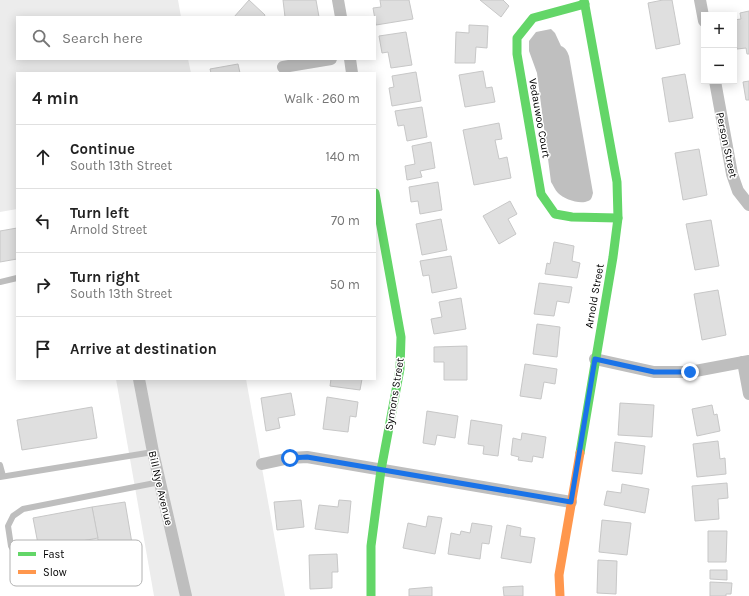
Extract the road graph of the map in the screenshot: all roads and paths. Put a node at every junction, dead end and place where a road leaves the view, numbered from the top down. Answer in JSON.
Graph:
{"nodes":[{"id":1,"x":338,"y":0,"type":"edge"},
{"id":2,"x":700,"y":0,"type":"edge"},
{"id":3,"x":585,"y":2,"type":"edge"},
{"id":4,"x":702,"y":12,"type":"edge"},
{"id":5,"x":341,"y":16,"type":"edge"},
{"id":6,"x":326,"y":60,"type":"edge"},
{"id":7,"x":350,"y":60,"type":"edge"},
{"id":8,"x":283,"y":68,"type":"dead end"},
{"id":9,"x":352,"y":72,"type":"edge"},
{"id":10,"x":716,"y":84,"type":"edge"},
{"id":11,"x":376,"y":203,"type":"edge"},
{"id":12,"x":749,"y":205,"type":"edge"},
{"id":13,"x":618,"y":218,"type":"junction"},
{"id":14,"x":380,"y":243,"type":"edge"},
{"id":15,"x":16,"y":278,"type":"edge"},
{"id":16,"x":0,"y":282,"type":"edge"},
{"id":17,"x":595,"y":359,"type":"junction"},
{"id":18,"x":746,"y":361,"type":"edge"},
{"id":19,"x":139,"y":380,"type":"edge"},
{"id":20,"x":749,"y":394,"type":"edge"},
{"id":21,"x":153,"y":452,"type":"junction"},
{"id":22,"x":262,"y":464,"type":"dead end"},
{"id":23,"x":0,"y":465,"type":"edge"},
{"id":24,"x":381,"y":470,"type":"junction"},
{"id":25,"x":2,"y":476,"type":"edge"},
{"id":26,"x":160,"y":482,"type":"junction"},
{"id":27,"x":571,"y":502,"type":"junction"},
{"id":28,"x":11,"y":540,"type":"edge"},
{"id":29,"x":186,"y":596,"type":"edge"},
{"id":30,"x":371,"y":596,"type":"edge"},
{"id":31,"x":560,"y":596,"type":"edge"}],
"edges":[{"from":1,"to":5,"type":"street"},
{"from":2,"to":4,"type":"street"},
{"from":3,"to":13,"type":"street","name":"Arnold Street"},
{"from":3,"to":13,"type":"street","name":"Vedauwoo Court"},
{"from":6,"to":8,"type":"street"},
{"from":7,"to":9,"type":"street"},
{"from":10,"to":12,"type":"street","name":"Person Street"},
{"from":11,"to":14,"type":"street","name":"Symons Street"},
{"from":13,"to":17,"type":"street","name":"Arnold Street"},
{"from":14,"to":24,"type":"street","name":"Symons Street"},
{"from":15,"to":16,"type":"lane"},
{"from":17,"to":18,"type":"street"},
{"from":17,"to":27,"type":"street","name":"Arnold Street"},
{"from":18,"to":20,"type":"street"},
{"from":19,"to":21,"type":"street","name":"Bill Nye Avenue"},
{"from":21,"to":25,"type":"lane"},
{"from":21,"to":26,"type":"street","name":"Bill Nye Avenue"},
{"from":22,"to":24,"type":"street"},
{"from":23,"to":25,"type":"lane"},
{"from":24,"to":27,"type":"street"},
{"from":24,"to":30,"type":"street","name":"Symons Street"},
{"from":26,"to":28,"type":"lane"},
{"from":26,"to":29,"type":"street","name":"Bill Nye Avenue"},
{"from":27,"to":31,"type":"street","name":"Arnold Street"}]}
